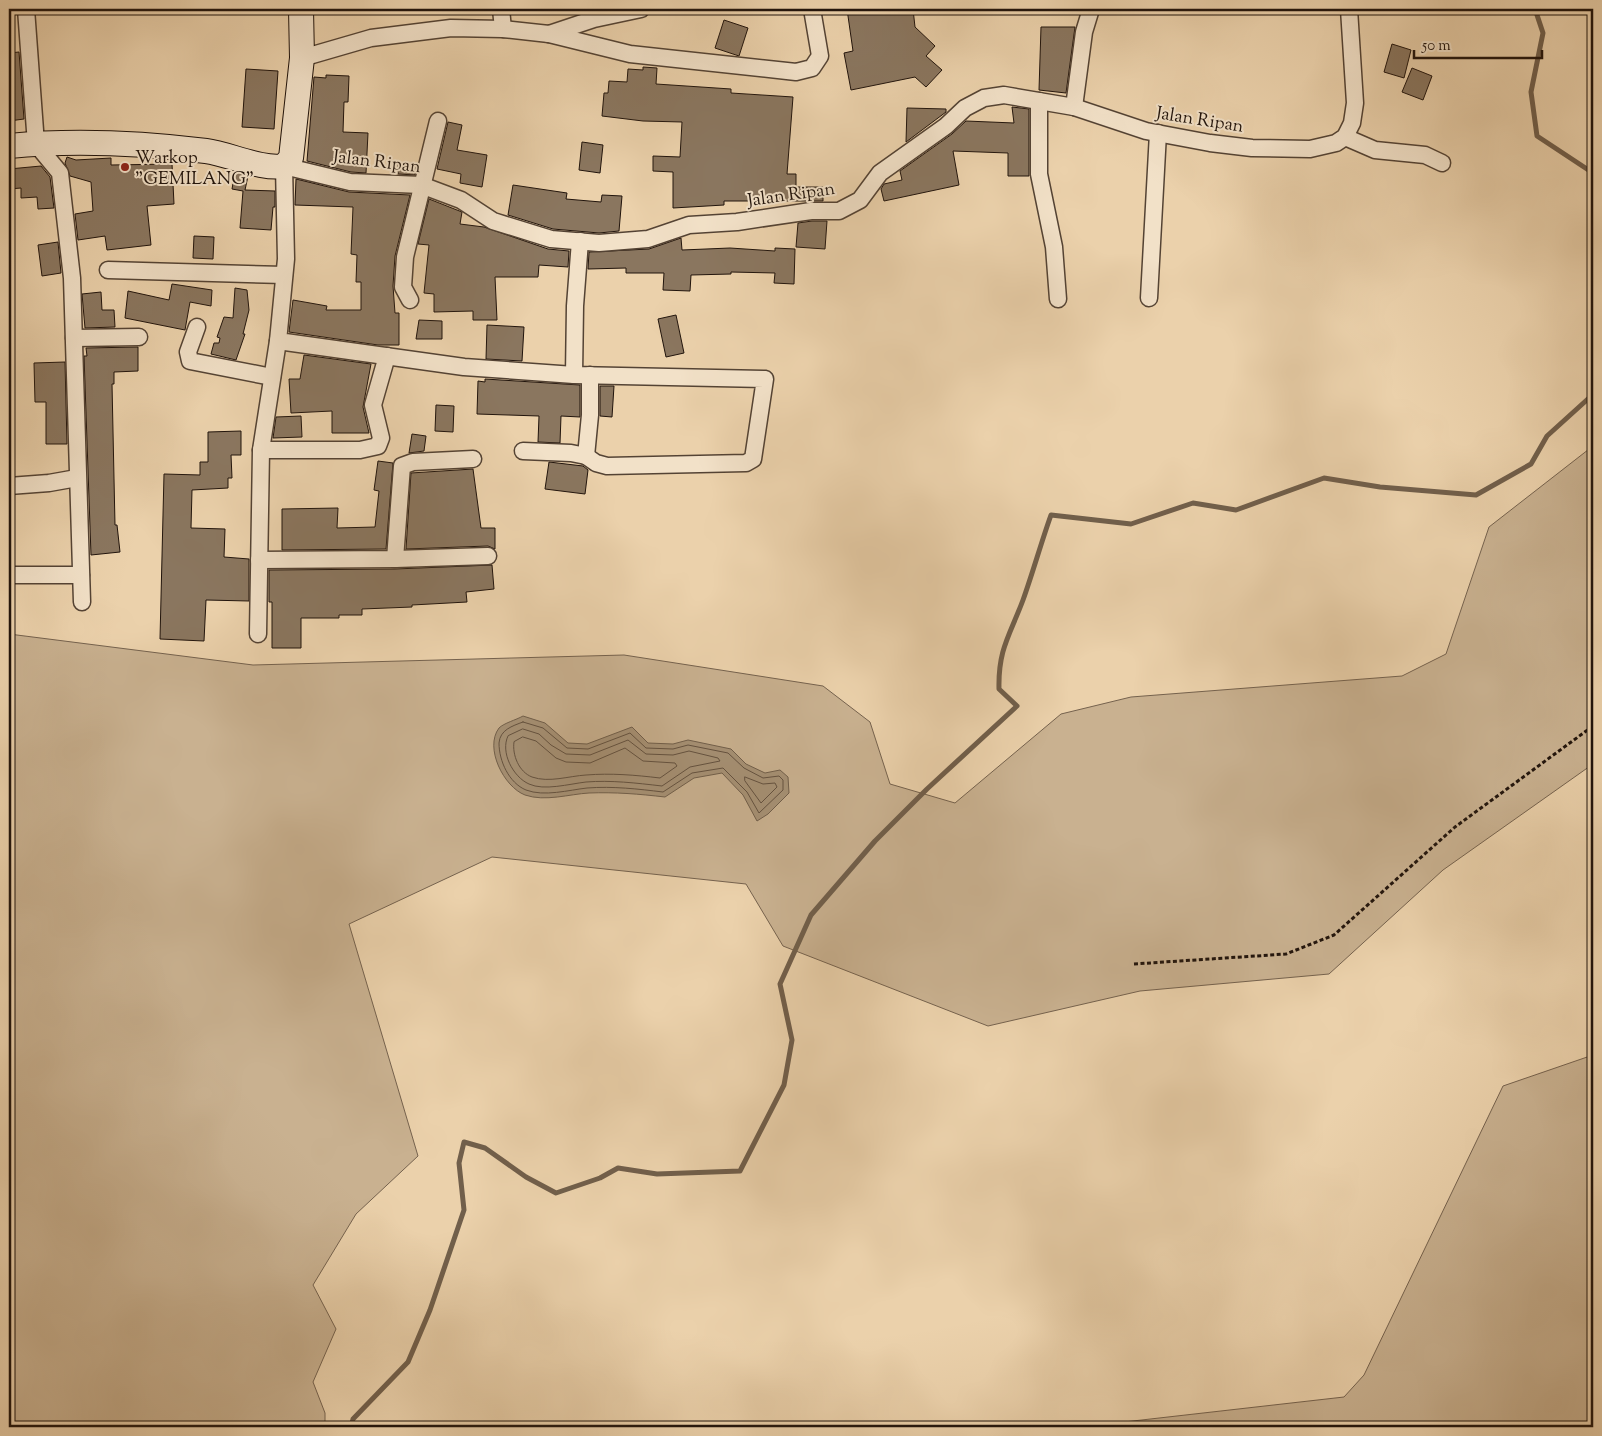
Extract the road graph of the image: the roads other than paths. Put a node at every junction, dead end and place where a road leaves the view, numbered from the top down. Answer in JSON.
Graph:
{"nodes":[{"id":1,"x":26,"y":9,"type":"edge"},
{"id":2,"x":301,"y":9,"type":"edge"},
{"id":3,"x":501,"y":9,"type":"edge"},
{"id":4,"x":641,"y":9,"type":"edge"},
{"id":5,"x":812,"y":9,"type":"edge"},
{"id":6,"x":1091,"y":9,"type":"edge"},
{"id":7,"x":1349,"y":9,"type":"edge"},
{"id":8,"x":503,"y":29,"type":"junction"},
{"id":9,"x":549,"y":34,"type":"junction"},
{"id":10,"x":302,"y":58,"type":"junction"},
{"id":11,"x":1040,"y":101,"type":"junction"},
{"id":12,"x":1074,"y":107,"type":"junction"},
{"id":13,"x":438,"y":121,"type":"dead end"},
{"id":14,"x":1349,"y":130,"type":"junction"},
{"id":15,"x":1158,"y":134,"type":"junction"},
{"id":16,"x":36,"y":144,"type":"junction"},
{"id":17,"x":9,"y":146,"type":"edge"},
{"id":18,"x":1442,"y":163,"type":"dead end"},
{"id":19,"x":284,"y":166,"type":"junction"},
{"id":20,"x":421,"y":185,"type":"junction"},
{"id":21,"x":580,"y":241,"type":"junction"},
{"id":22,"x":108,"y":270,"type":"dead end"},
{"id":23,"x":284,"y":276,"type":"junction"},
{"id":24,"x":1149,"y":298,"type":"dead end"},
{"id":25,"x":1058,"y":299,"type":"dead end"},
{"id":26,"x":410,"y":300,"type":"dead end"},
{"id":27,"x":197,"y":327,"type":"dead end"},
{"id":28,"x":139,"y":337,"type":"dead end"},
{"id":29,"x":74,"y":338,"type":"junction"},
{"id":30,"x":278,"y":341,"type":"junction"},
{"id":31,"x":387,"y":356,"type":"junction"},
{"id":32,"x":574,"y":375,"type":"junction"},
{"id":33,"x":590,"y":375,"type":"junction"},
{"id":34,"x":272,"y":377,"type":"junction"},
{"id":35,"x":261,"y":450,"type":"junction"},
{"id":36,"x":523,"y":451,"type":"dead end"},
{"id":37,"x":586,"y":456,"type":"junction"},
{"id":38,"x":473,"y":459,"type":"dead end"},
{"id":39,"x":78,"y":478,"type":"junction"},
{"id":40,"x":9,"y":486,"type":"edge"},
{"id":41,"x":488,"y":556,"type":"dead end"},
{"id":42,"x":395,"y":559,"type":"junction"},
{"id":43,"x":259,"y":560,"type":"junction"},
{"id":44,"x":9,"y":575,"type":"edge"},
{"id":45,"x":81,"y":575,"type":"junction"},
{"id":46,"x":82,"y":602,"type":"dead end"},
{"id":47,"x":258,"y":634,"type":"dead end"}],
"edges":[{"from":1,"to":16,"type":"street"},
{"from":2,"to":10,"type":"street"},
{"from":3,"to":8,"type":"street"},
{"from":4,"to":9,"type":"street"},
{"from":5,"to":9,"type":"street"},
{"from":6,"to":12,"type":"street"},
{"from":7,"to":14,"type":"street"},
{"from":8,"to":9,"type":"street"},
{"from":8,"to":10,"type":"street"},
{"from":10,"to":19,"type":"street"},
{"from":11,"to":12,"type":"street","name":"Jalan Ripan"},
{"from":11,"to":21,"type":"street","name":"Jalan Ripan"},
{"from":11,"to":25,"type":"street"},
{"from":12,"to":15,"type":"street","name":"Jalan Ripan"},
{"from":13,"to":20,"type":"street"},
{"from":14,"to":15,"type":"street","name":"Jalan Ripan"},
{"from":14,"to":18,"type":"street"},
{"from":15,"to":24,"type":"street"},
{"from":16,"to":17,"type":"street"},
{"from":16,"to":19,"type":"street"},
{"from":16,"to":29,"type":"street"},
{"from":19,"to":20,"type":"street","name":"Jalan Ripan"},
{"from":19,"to":23,"type":"street"},
{"from":20,"to":21,"type":"street","name":"Jalan Ripan"},
{"from":20,"to":26,"type":"street"},
{"from":21,"to":32,"type":"street"},
{"from":22,"to":23,"type":"street"},
{"from":23,"to":30,"type":"street"},
{"from":27,"to":34,"type":"street"},
{"from":28,"to":29,"type":"street"},
{"from":29,"to":39,"type":"street"},
{"from":30,"to":31,"type":"street"},
{"from":30,"to":34,"type":"street"},
{"from":31,"to":32,"type":"street"},
{"from":31,"to":35,"type":"street"},
{"from":32,"to":33,"type":"street"},
{"from":33,"to":37,"type":"street"},
{"from":33,"to":37,"type":"street"},
{"from":34,"to":35,"type":"street"},
{"from":35,"to":43,"type":"street"},
{"from":36,"to":37,"type":"street"},
{"from":38,"to":42,"type":"street"},
{"from":39,"to":40,"type":"street"},
{"from":39,"to":45,"type":"street"},
{"from":41,"to":42,"type":"street"},
{"from":42,"to":43,"type":"street"},
{"from":43,"to":47,"type":"street"},
{"from":44,"to":45,"type":"street"},
{"from":45,"to":46,"type":"street"}]}
